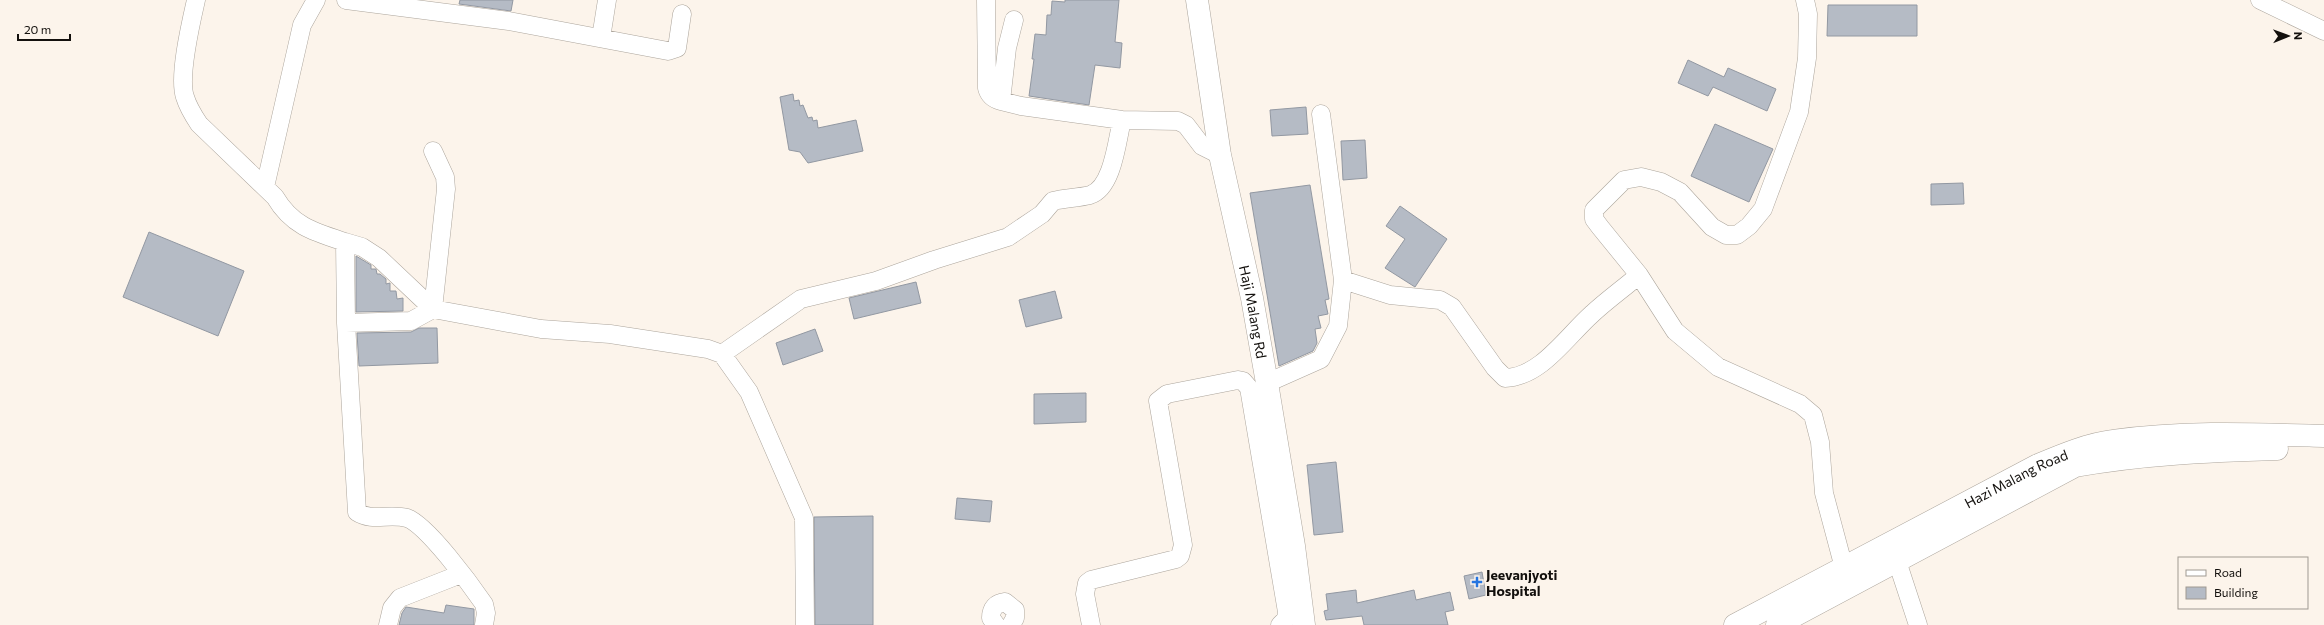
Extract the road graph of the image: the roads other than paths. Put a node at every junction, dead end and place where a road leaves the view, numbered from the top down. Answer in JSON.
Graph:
{"nodes":[{"id":1,"x":196,"y":0,"type":"edge"},
{"id":2,"x":316,"y":0,"type":"edge"},
{"id":3,"x":346,"y":0,"type":"edge"},
{"id":4,"x":607,"y":0,"type":"edge"},
{"id":5,"x":986,"y":0,"type":"edge"},
{"id":6,"x":1197,"y":0,"type":"edge"},
{"id":7,"x":1805,"y":0,"type":"edge"},
{"id":8,"x":2260,"y":0,"type":"edge"},
{"id":9,"x":682,"y":14,"type":"dead end"},
{"id":10,"x":1014,"y":20,"type":"dead end"},
{"id":11,"x":2324,"y":31,"type":"edge"},
{"id":12,"x":601,"y":38,"type":"junction"},
{"id":13,"x":1001,"y":101,"type":"junction"},
{"id":14,"x":1321,"y":114,"type":"dead end"},
{"id":15,"x":1122,"y":120,"type":"junction"},
{"id":16,"x":433,"y":151,"type":"dead end"},
{"id":17,"x":1220,"y":155,"type":"junction"},
{"id":18,"x":265,"y":187,"type":"junction"},
{"id":19,"x":345,"y":242,"type":"junction"},
{"id":20,"x":1640,"y":275,"type":"junction"},
{"id":21,"x":1343,"y":280,"type":"junction"},
{"id":22,"x":433,"y":309,"type":"junction"},
{"id":23,"x":346,"y":323,"type":"junction"},
{"id":24,"x":722,"y":354,"type":"junction"},
{"id":25,"x":1267,"y":383,"type":"junction"},
{"id":26,"x":2324,"y":436,"type":"edge"},
{"id":27,"x":2324,"y":448,"type":"edge"},
{"id":28,"x":1897,"y":561,"type":"junction"},
{"id":29,"x":1844,"y":568,"type":"junction"},
{"id":30,"x":461,"y":574,"type":"junction"},
{"id":31,"x":388,"y":625,"type":"edge"},
{"id":32,"x":484,"y":625,"type":"edge"},
{"id":33,"x":805,"y":625,"type":"edge"},
{"id":34,"x":996,"y":625,"type":"edge"},
{"id":35,"x":1011,"y":625,"type":"edge"},
{"id":36,"x":1091,"y":625,"type":"edge"},
{"id":37,"x":1280,"y":625,"type":"edge"},
{"id":38,"x":1304,"y":625,"type":"edge"},
{"id":39,"x":1735,"y":625,"type":"edge"},
{"id":40,"x":1777,"y":625,"type":"edge"},
{"id":41,"x":1918,"y":625,"type":"edge"}],
"edges":[{"from":1,"to":18,"type":"street"},
{"from":2,"to":18,"type":"street"},
{"from":3,"to":12,"type":"street"},
{"from":4,"to":12,"type":"street"},
{"from":5,"to":13,"type":"street"},
{"from":6,"to":17,"type":"main road","name":"Haji Malang Rd"},
{"from":7,"to":20,"type":"street"},
{"from":8,"to":11,"type":"street"},
{"from":9,"to":12,"type":"street"},
{"from":10,"to":13,"type":"street"},
{"from":13,"to":15,"type":"street"},
{"from":14,"to":21,"type":"street"},
{"from":15,"to":17,"type":"street"},
{"from":15,"to":24,"type":"street"},
{"from":16,"to":22,"type":"street"},
{"from":17,"to":25,"type":"main road","name":"Haji Malang Rd"},
{"from":18,"to":19,"type":"street"},
{"from":19,"to":22,"type":"street"},
{"from":19,"to":23,"type":"street"},
{"from":20,"to":21,"type":"street"},
{"from":20,"to":29,"type":"street"},
{"from":21,"to":25,"type":"street"},
{"from":22,"to":23,"type":"street"},
{"from":22,"to":24,"type":"street"},
{"from":23,"to":30,"type":"street"},
{"from":24,"to":33,"type":"street"},
{"from":25,"to":38,"type":"main road","name":"Haji Malang Rd"},
{"from":26,"to":29,"type":"main road","name":"Hazi Malang Road"},
{"from":27,"to":28,"type":"main road","name":"Hazi Malang Road"},
{"from":28,"to":40,"type":"main road","name":"Hazi Malang Road"},
{"from":28,"to":41,"type":"street"},
{"from":29,"to":39,"type":"main road","name":"Hazi Malang Road"},
{"from":30,"to":31,"type":"street"},
{"from":30,"to":32,"type":"street"},
{"from":34,"to":35,"type":"street"},
{"from":36,"to":37,"type":"street"}]}
